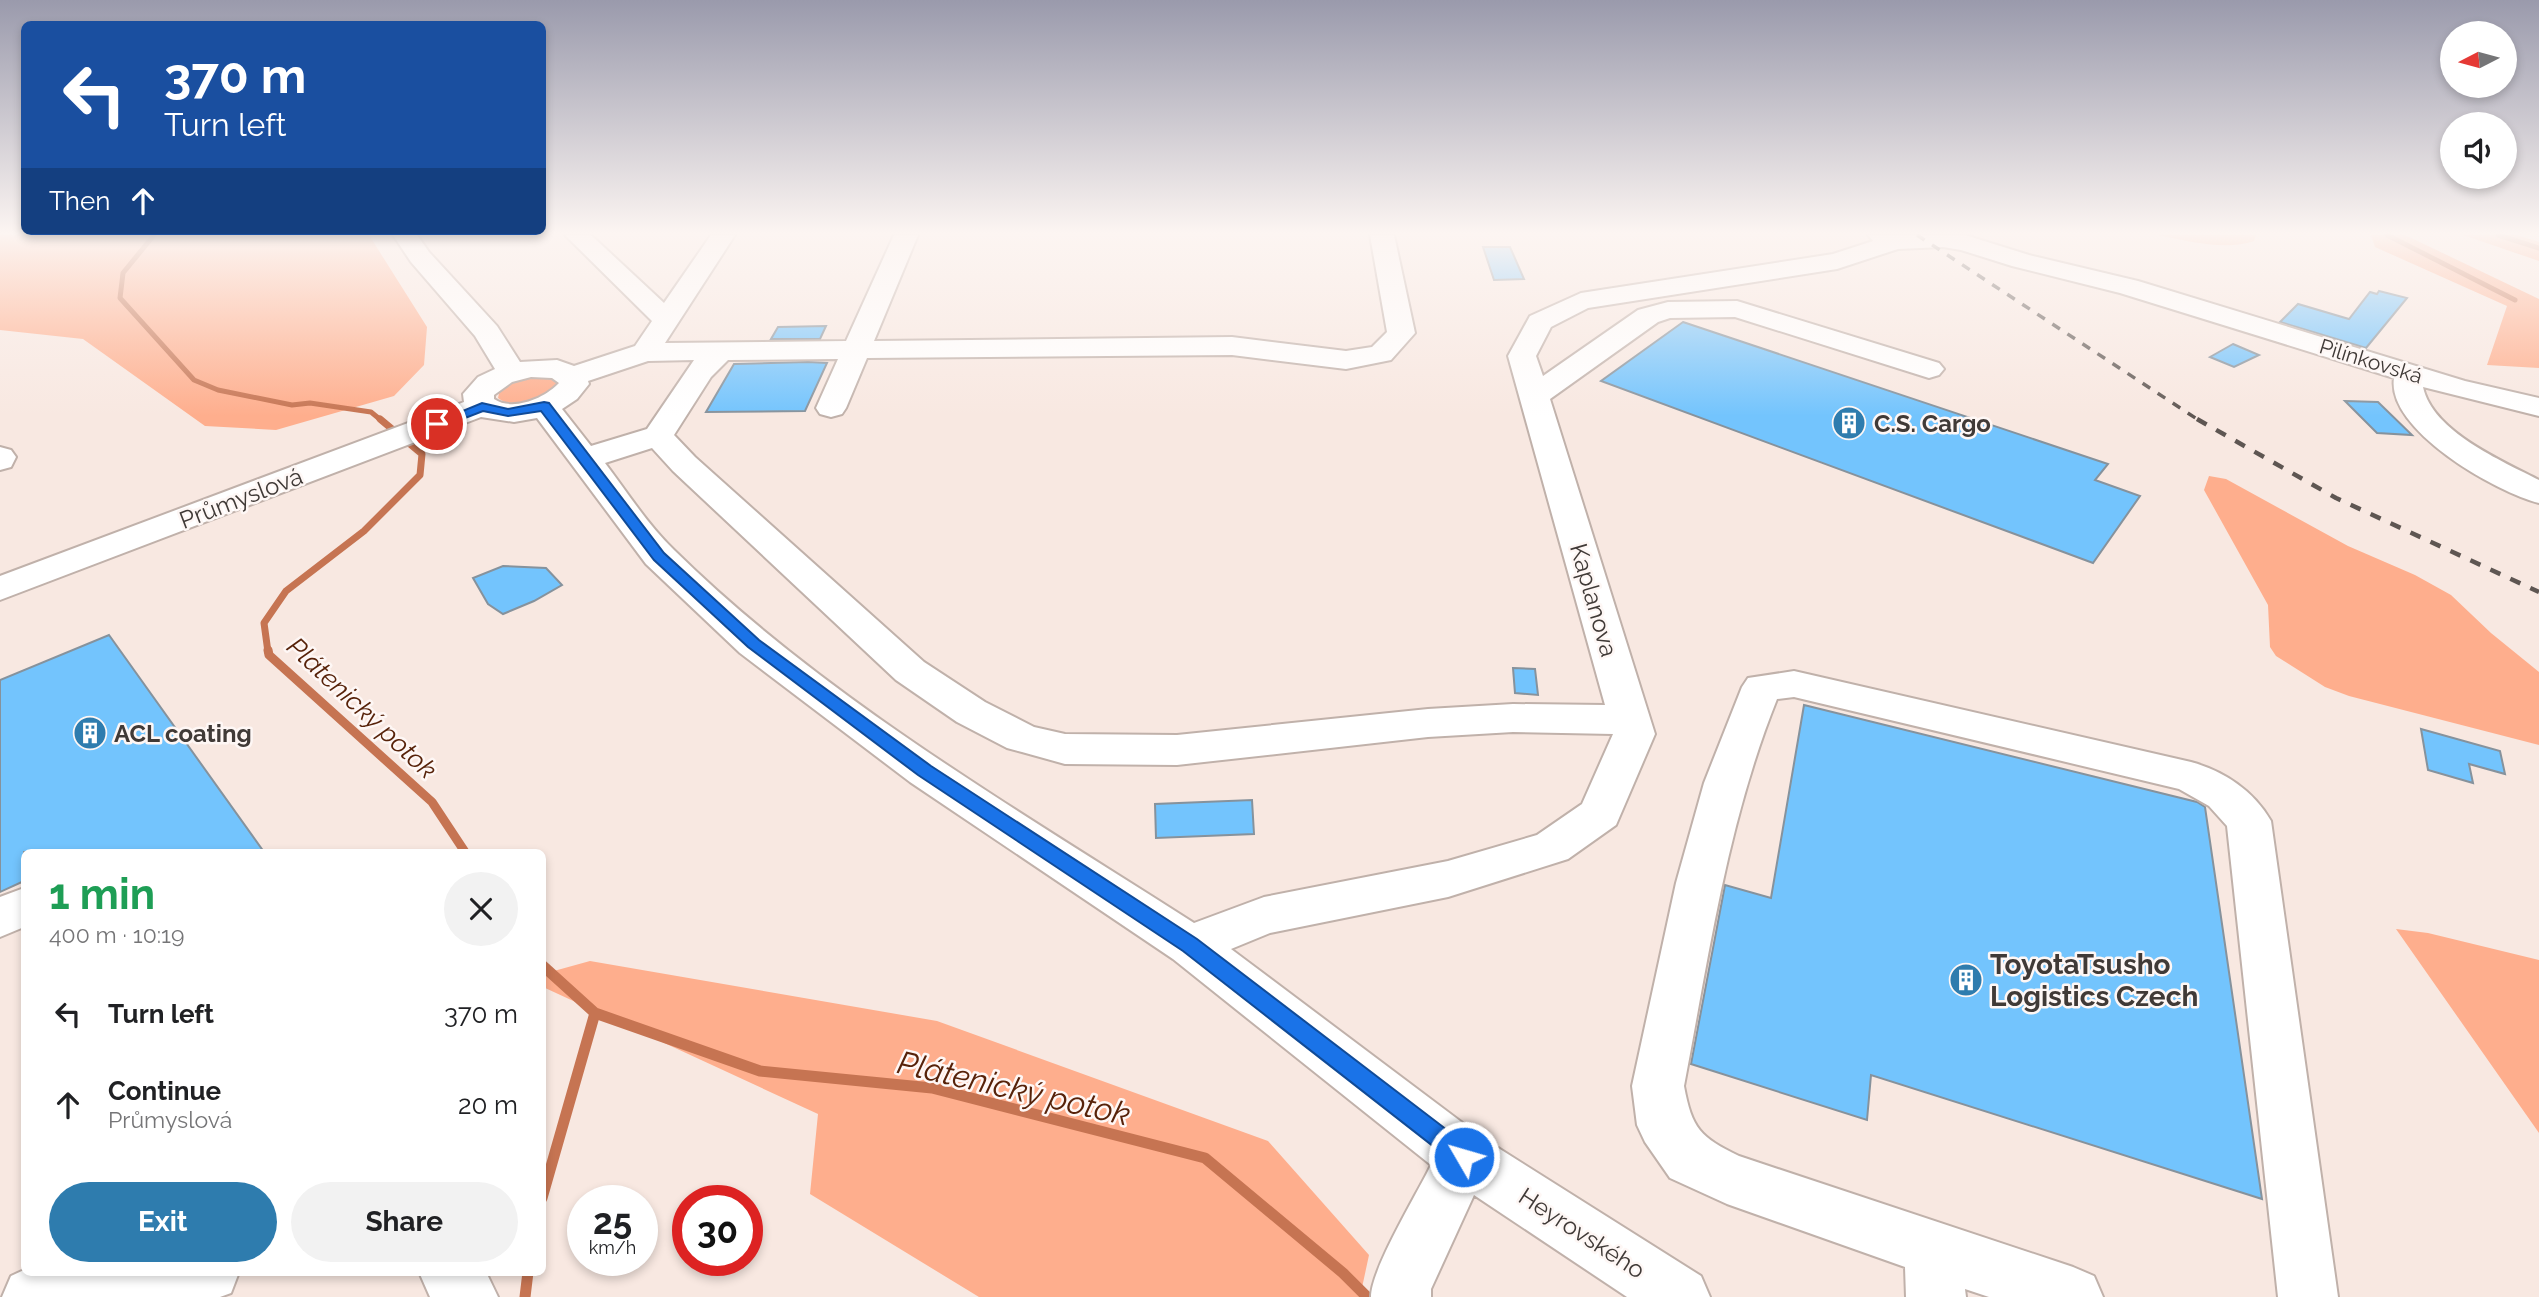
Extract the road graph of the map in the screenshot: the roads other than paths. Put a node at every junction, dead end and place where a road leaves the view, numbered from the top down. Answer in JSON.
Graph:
{"nodes":[{"id":1,"x":454,"y":296,"type":"edge"},
{"id":2,"x":640,"y":296,"type":"edge"},
{"id":3,"x":682,"y":296,"type":"edge"},
{"id":4,"x":880,"y":296,"type":"edge"},
{"id":5,"x":1394,"y":296,"type":"edge"},
{"id":6,"x":1616,"y":296,"type":"edge"},
{"id":7,"x":2157,"y":296,"type":"edge"},
{"id":8,"x":666,"y":320,"type":"junction"},
{"id":9,"x":857,"y":351,"type":"junction"},
{"id":10,"x":645,"y":352,"type":"junction"},
{"id":11,"x":719,"y":352,"type":"junction"},
{"id":12,"x":1929,"y":369,"type":"dead end"},
{"id":13,"x":512,"y":373,"type":"junction"},
{"id":14,"x":2409,"y":373,"type":"junction"},
{"id":15,"x":558,"y":391,"type":"junction"},
{"id":16,"x":1534,"y":396,"type":"junction"},
{"id":17,"x":482,"y":407,"type":"junction"},
{"id":18,"x":2539,"y":407,"type":"edge"},
{"id":19,"x":831,"y":408,"type":"dead end"},
{"id":20,"x":658,"y":436,"type":"junction"},
{"id":21,"x":584,"y":459,"type":"junction"},
{"id":22,"x":2539,"y":493,"type":"edge"},
{"id":23,"x":0,"y":589,"type":"edge"},
{"id":24,"x":1629,"y":719,"type":"junction"},
{"id":25,"x":21,"y":908,"type":"edge"},
{"id":26,"x":0,"y":918,"type":"edge"},
{"id":27,"x":1190,"y":945,"type":"junction"},
{"id":28,"x":1464,"y":1157,"type":"junction"},
{"id":29,"x":1935,"y":1273,"type":"edge"},
{"id":30,"x":165,"y":1276,"type":"edge"},
{"id":31,"x":451,"y":1276,"type":"edge"},
{"id":32,"x":32,"y":1297,"type":"edge"},
{"id":33,"x":468,"y":1297,"type":"edge"},
{"id":34,"x":1401,"y":1297,"type":"edge"},
{"id":35,"x":1680,"y":1297,"type":"edge"},
{"id":36,"x":2073,"y":1297,"type":"edge"},
{"id":37,"x":2308,"y":1297,"type":"edge"}],
"edges":[{"from":1,"to":13,"type":"street"},
{"from":2,"to":8,"type":"street"},
{"from":3,"to":8,"type":"street"},
{"from":4,"to":9,"type":"street"},
{"from":5,"to":9,"type":"street"},
{"from":6,"to":16,"type":"street","name":"Kaplanova"},
{"from":7,"to":14,"type":"street","name":"Pilínkovská"},
{"from":8,"to":10,"type":"street"},
{"from":9,"to":11,"type":"street"},
{"from":9,"to":19,"type":"street"},
{"from":10,"to":11,"type":"street"},
{"from":10,"to":15,"type":"street"},
{"from":11,"to":20,"type":"street"},
{"from":12,"to":16,"type":"street"},
{"from":13,"to":15,"type":"street"},
{"from":13,"to":17,"type":"street"},
{"from":14,"to":18,"type":"street","name":"Pilínkovská"},
{"from":14,"to":22,"type":"street"},
{"from":15,"to":17,"type":"street"},
{"from":15,"to":21,"type":"street","name":"Heyrovského"},
{"from":16,"to":24,"type":"street","name":"Kaplanova"},
{"from":17,"to":23,"type":"street","name":"Průmyslová"},
{"from":20,"to":21,"type":"street"},
{"from":20,"to":24,"type":"street"},
{"from":21,"to":27,"type":"street","name":"Heyrovského"},
{"from":24,"to":27,"type":"street","name":"Kaplanova"},
{"from":25,"to":26,"type":"street"},
{"from":27,"to":28,"type":"street","name":"Heyrovského"},
{"from":28,"to":34,"type":"street"},
{"from":28,"to":35,"type":"street","name":"Heyrovského"},
{"from":29,"to":36,"type":"street"},
{"from":29,"to":37,"type":"street"},
{"from":30,"to":32,"type":"street"},
{"from":31,"to":33,"type":"street"}]}
